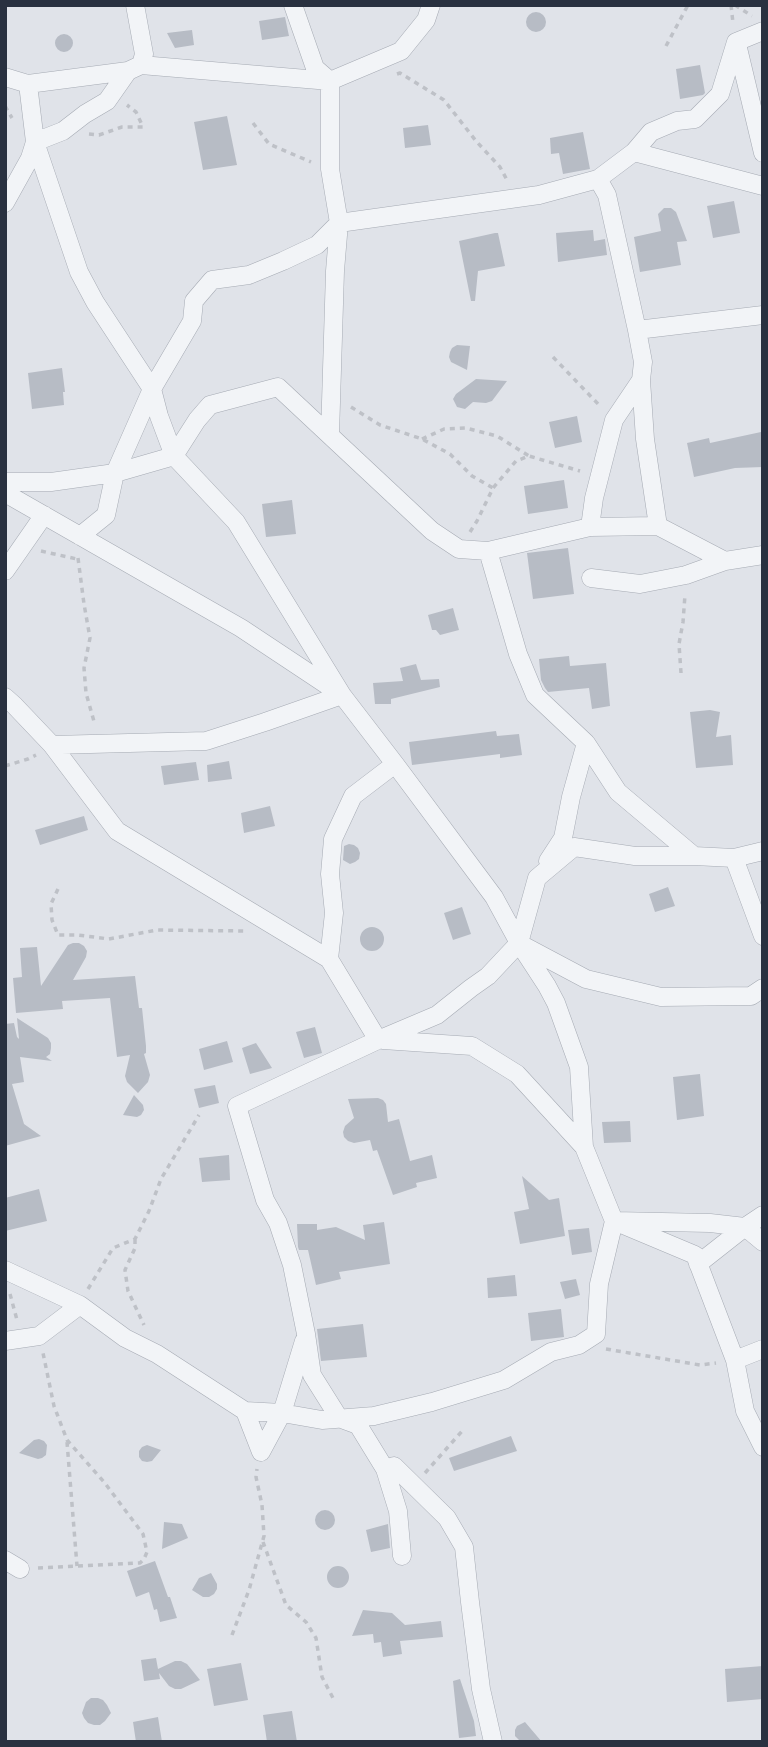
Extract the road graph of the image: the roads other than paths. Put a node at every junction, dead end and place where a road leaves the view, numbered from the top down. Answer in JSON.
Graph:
{"nodes":[{"id":1,"x":135,"y":5,"type":"edge"},
{"id":2,"x":293,"y":5,"type":"edge"},
{"id":3,"x":431,"y":5,"type":"edge"},
{"id":4,"x":763,"y":31,"type":"edge"},
{"id":5,"x":736,"y":42,"type":"junction"},
{"id":6,"x":134,"y":68,"type":"junction"},
{"id":7,"x":5,"y":77,"type":"edge"},
{"id":8,"x":330,"y":81,"type":"junction"},
{"id":9,"x":28,"y":84,"type":"junction"},
{"id":10,"x":35,"y":142,"type":"junction"},
{"id":11,"x":634,"y":152,"type":"junction"},
{"id":12,"x":763,"y":153,"type":"edge"},
{"id":13,"x":598,"y":178,"type":"junction"},
{"id":14,"x":763,"y":186,"type":"edge"},
{"id":15,"x":5,"y":203,"type":"edge"},
{"id":16,"x":339,"y":223,"type":"junction"},
{"id":17,"x":763,"y":315,"type":"edge"},
{"id":18,"x":638,"y":330,"type":"junction"},
{"id":19,"x":641,"y":380,"type":"junction"},
{"id":20,"x":152,"y":389,"type":"junction"},
{"id":21,"x":330,"y":435,"type":"junction"},
{"id":22,"x":174,"y":456,"type":"junction"},
{"id":23,"x":115,"y":472,"type":"junction"},
{"id":24,"x":5,"y":482,"type":"edge"},
{"id":25,"x":5,"y":492,"type":"edge"},
{"id":26,"x":44,"y":516,"type":"junction"},
{"id":27,"x":658,"y":526,"type":"junction"},
{"id":28,"x":590,"y":527,"type":"junction"},
{"id":29,"x":80,"y":536,"type":"junction"},
{"id":30,"x":488,"y":551,"type":"junction"},
{"id":31,"x":763,"y":555,"type":"edge"},
{"id":32,"x":725,"y":561,"type":"junction"},
{"id":33,"x":5,"y":570,"type":"edge"},
{"id":34,"x":591,"y":578,"type":"dead end"},
{"id":35,"x":5,"y":687,"type":"edge"},
{"id":36,"x":342,"y":695,"type":"junction"},
{"id":37,"x":10,"y":701,"type":"edge"},
{"id":38,"x":586,"y":743,"type":"junction"},
{"id":39,"x":52,"y":745,"type":"junction"},
{"id":40,"x":395,"y":764,"type":"junction"},
{"id":41,"x":763,"y":851,"type":"edge"},
{"id":42,"x":694,"y":856,"type":"junction"},
{"id":43,"x":734,"y":858,"type":"junction"},
{"id":44,"x":537,"y":878,"type":"junction"},
{"id":45,"x":763,"y":936,"type":"edge"},
{"id":46,"x":519,"y":943,"type":"junction"},
{"id":47,"x":329,"y":959,"type":"junction"},
{"id":48,"x":763,"y":988,"type":"edge"},
{"id":49,"x":378,"y":1040,"type":"junction"},
{"id":50,"x":584,"y":1147,"type":"junction"},
{"id":51,"x":763,"y":1215,"type":"edge"},
{"id":52,"x":614,"y":1221,"type":"junction"},
{"id":53,"x":745,"y":1227,"type":"junction"},
{"id":54,"x":763,"y":1242,"type":"edge"},
{"id":55,"x":698,"y":1264,"type":"junction"},
{"id":56,"x":5,"y":1270,"type":"edge"},
{"id":57,"x":80,"y":1305,"type":"junction"},
{"id":58,"x":306,"y":1334,"type":"junction"},
{"id":59,"x":5,"y":1341,"type":"edge"},
{"id":60,"x":763,"y":1349,"type":"edge"},
{"id":61,"x":735,"y":1360,"type":"junction"},
{"id":62,"x":245,"y":1411,"type":"junction"},
{"id":63,"x":282,"y":1413,"type":"junction"},
{"id":64,"x":340,"y":1418,"type":"junction"},
{"id":65,"x":763,"y":1447,"type":"edge"},
{"id":66,"x":385,"y":1469,"type":"junction"},
{"id":67,"x":402,"y":1556,"type":"dead end"},
{"id":68,"x":493,"y":1742,"type":"edge"}],
"edges":[{"from":1,"to":6,"type":"street"},
{"from":2,"to":8,"type":"street"},
{"from":3,"to":8,"type":"street"},
{"from":4,"to":5,"type":"street"},
{"from":5,"to":11,"type":"street"},
{"from":5,"to":12,"type":"street"},
{"from":6,"to":8,"type":"street"},
{"from":6,"to":9,"type":"street"},
{"from":6,"to":10,"type":"street"},
{"from":7,"to":9,"type":"street"},
{"from":8,"to":16,"type":"street"},
{"from":9,"to":10,"type":"street"},
{"from":10,"to":15,"type":"street"},
{"from":10,"to":20,"type":"street"},
{"from":11,"to":13,"type":"street"},
{"from":11,"to":14,"type":"street"},
{"from":13,"to":16,"type":"street"},
{"from":13,"to":18,"type":"street"},
{"from":16,"to":20,"type":"street"},
{"from":16,"to":21,"type":"street"},
{"from":17,"to":18,"type":"street"},
{"from":18,"to":19,"type":"street"},
{"from":19,"to":27,"type":"street"},
{"from":19,"to":28,"type":"street"},
{"from":20,"to":22,"type":"street"},
{"from":20,"to":23,"type":"street"},
{"from":21,"to":22,"type":"street"},
{"from":21,"to":30,"type":"street"},
{"from":22,"to":23,"type":"street"},
{"from":22,"to":36,"type":"street"},
{"from":23,"to":24,"type":"street"},
{"from":23,"to":29,"type":"street"},
{"from":25,"to":26,"type":"street"},
{"from":26,"to":29,"type":"street"},
{"from":26,"to":33,"type":"street"},
{"from":27,"to":28,"type":"street"},
{"from":27,"to":32,"type":"street"},
{"from":28,"to":30,"type":"street"},
{"from":29,"to":36,"type":"street"},
{"from":30,"to":38,"type":"street"},
{"from":31,"to":32,"type":"street"},
{"from":32,"to":34,"type":"street"},
{"from":35,"to":37,"type":"street"},
{"from":36,"to":39,"type":"street"},
{"from":36,"to":40,"type":"street"},
{"from":37,"to":39,"type":"street"},
{"from":38,"to":42,"type":"street"},
{"from":38,"to":44,"type":"street"},
{"from":39,"to":47,"type":"street"},
{"from":40,"to":46,"type":"street"},
{"from":40,"to":47,"type":"street"},
{"from":41,"to":43,"type":"street"},
{"from":42,"to":43,"type":"street"},
{"from":42,"to":44,"type":"street"},
{"from":43,"to":45,"type":"street"},
{"from":44,"to":46,"type":"street"},
{"from":46,"to":48,"type":"street"},
{"from":46,"to":49,"type":"street"},
{"from":46,"to":50,"type":"street"},
{"from":47,"to":49,"type":"street"},
{"from":49,"to":50,"type":"street"},
{"from":49,"to":58,"type":"street"},
{"from":50,"to":52,"type":"street"},
{"from":51,"to":53,"type":"street"},
{"from":52,"to":53,"type":"street"},
{"from":52,"to":55,"type":"street"},
{"from":52,"to":64,"type":"street"},
{"from":53,"to":54,"type":"street"},
{"from":53,"to":55,"type":"street"},
{"from":55,"to":61,"type":"street"},
{"from":56,"to":57,"type":"street"},
{"from":57,"to":59,"type":"street"},
{"from":57,"to":62,"type":"street"},
{"from":58,"to":63,"type":"street"},
{"from":58,"to":64,"type":"street"},
{"from":60,"to":61,"type":"street"},
{"from":61,"to":65,"type":"street"},
{"from":62,"to":63,"type":"street"},
{"from":62,"to":63,"type":"street"},
{"from":63,"to":64,"type":"street"},
{"from":64,"to":66,"type":"street"},
{"from":66,"to":67,"type":"street"},
{"from":66,"to":68,"type":"street"}]}
